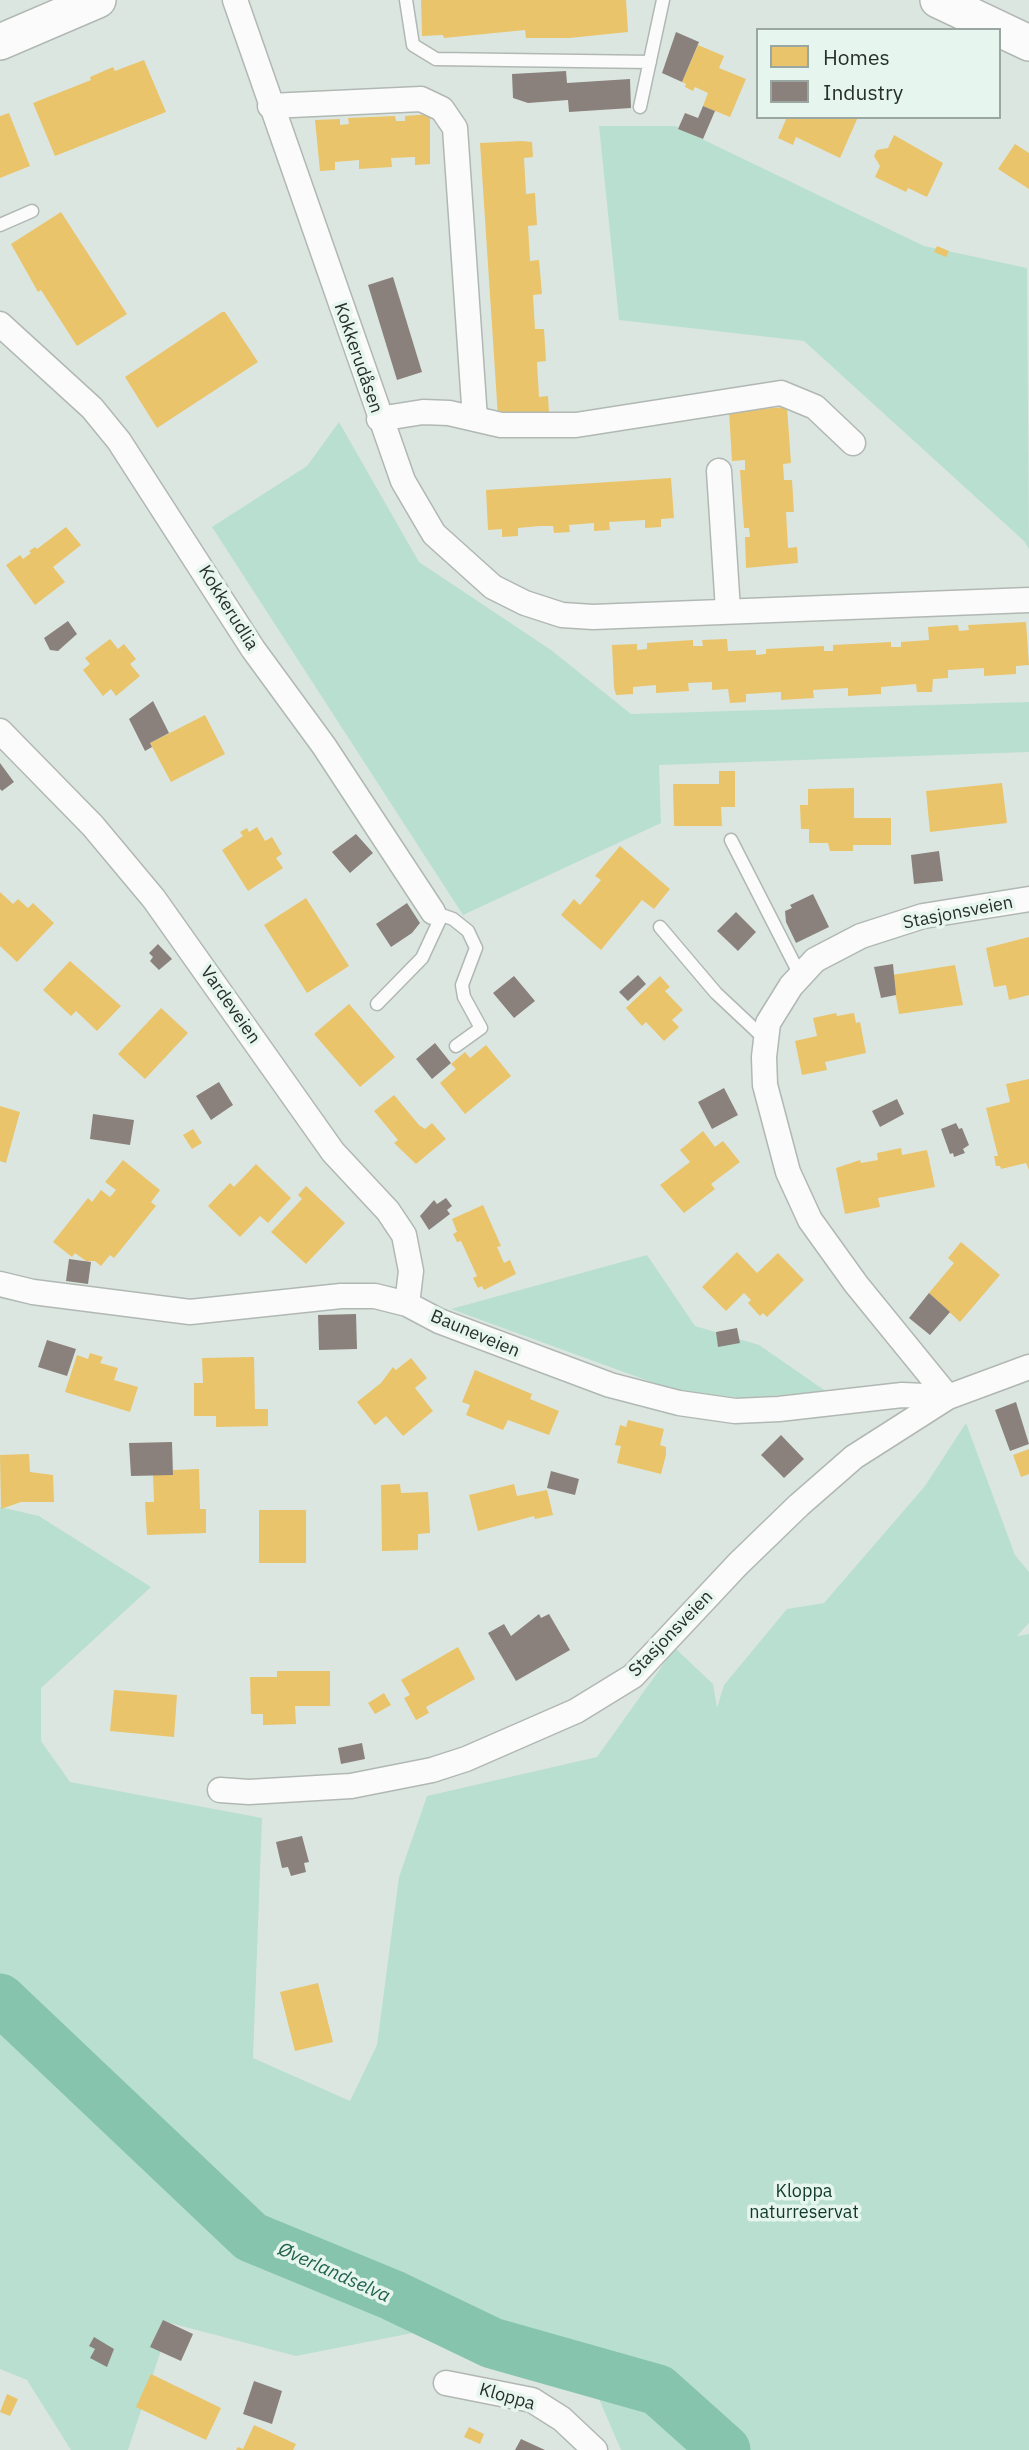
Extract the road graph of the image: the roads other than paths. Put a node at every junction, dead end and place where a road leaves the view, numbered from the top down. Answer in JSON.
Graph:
{"nodes":[{"id":1,"x":98,"y":0,"type":"edge"},
{"id":2,"x":234,"y":0,"type":"edge"},
{"id":3,"x":406,"y":0,"type":"edge"},
{"id":4,"x":663,"y":0,"type":"edge"},
{"id":5,"x":938,"y":0,"type":"edge"},
{"id":6,"x":997,"y":28,"type":"edge"},
{"id":7,"x":1001,"y":30,"type":"edge"},
{"id":8,"x":0,"y":42,"type":"edge"},
{"id":9,"x":1029,"y":43,"type":"edge"},
{"id":10,"x":650,"y":62,"type":"junction"},
{"id":11,"x":270,"y":106,"type":"junction"},
{"id":12,"x":640,"y":107,"type":"dead end"},
{"id":13,"x":32,"y":211,"type":"dead end"},
{"id":14,"x":0,"y":225,"type":"edge"},
{"id":15,"x":0,"y":324,"type":"edge"},
{"id":16,"x":379,"y":419,"type":"junction"},
{"id":17,"x":475,"y":419,"type":"junction"},
{"id":18,"x":853,"y":443,"type":"dead end"},
{"id":19,"x":719,"y":471,"type":"dead end"},
{"id":20,"x":1029,"y":600,"type":"edge"},
{"id":21,"x":728,"y":610,"type":"junction"},
{"id":22,"x":0,"y":732,"type":"edge"},
{"id":23,"x":731,"y":840,"type":"dead end"},
{"id":24,"x":1029,"y":899,"type":"edge"},
{"id":25,"x":437,"y":914,"type":"junction"},
{"id":26,"x":660,"y":927,"type":"dead end"},
{"id":27,"x":800,"y":975,"type":"junction"},
{"id":28,"x":377,"y":1004,"type":"dead end"},
{"id":29,"x":767,"y":1040,"type":"junction"},
{"id":30,"x":456,"y":1046,"type":"dead end"},
{"id":31,"x":0,"y":1284,"type":"edge"},
{"id":32,"x":407,"y":1304,"type":"junction"},
{"id":33,"x":1029,"y":1367,"type":"edge"},
{"id":34,"x":948,"y":1397,"type":"junction"},
{"id":35,"x":220,"y":1790,"type":"dead end"},
{"id":36,"x":446,"y":2383,"type":"dead end"},
{"id":37,"x":595,"y":2450,"type":"edge"}],
"edges":[{"from":1,"to":8,"type":"main road"},
{"from":2,"to":11,"type":"street","name":"Kokkerudåsen"},
{"from":3,"to":10,"type":"lane"},
{"from":4,"to":10,"type":"lane"},
{"from":5,"to":6,"type":"main road"},
{"from":7,"to":9,"type":"main road"},
{"from":10,"to":12,"type":"lane"},
{"from":11,"to":16,"type":"street","name":"Kokkerudåsen"},
{"from":11,"to":17,"type":"street"},
{"from":13,"to":14,"type":"lane"},
{"from":15,"to":25,"type":"street","name":"Kokkerudlia"},
{"from":16,"to":17,"type":"street"},
{"from":16,"to":21,"type":"street","name":"Kokkerudåsen"},
{"from":17,"to":18,"type":"street"},
{"from":19,"to":21,"type":"street"},
{"from":20,"to":21,"type":"street","name":"Kokkerudåsen"},
{"from":22,"to":32,"type":"street","name":"Vardeveien"},
{"from":23,"to":27,"type":"lane"},
{"from":24,"to":27,"type":"street","name":"Stasjonsveien"},
{"from":25,"to":28,"type":"lane"},
{"from":25,"to":30,"type":"lane"},
{"from":26,"to":29,"type":"lane"},
{"from":27,"to":29,"type":"street","name":"Stasjonsveien"},
{"from":29,"to":34,"type":"street","name":"Stasjonsveien"},
{"from":31,"to":32,"type":"street","name":"Bauneveien"},
{"from":32,"to":34,"type":"street","name":"Bauneveien"},
{"from":33,"to":34,"type":"street","name":"Stasjonsveien"},
{"from":34,"to":35,"type":"street","name":"Stasjonsveien"},
{"from":36,"to":37,"type":"street","name":"Kloppa"}]}
